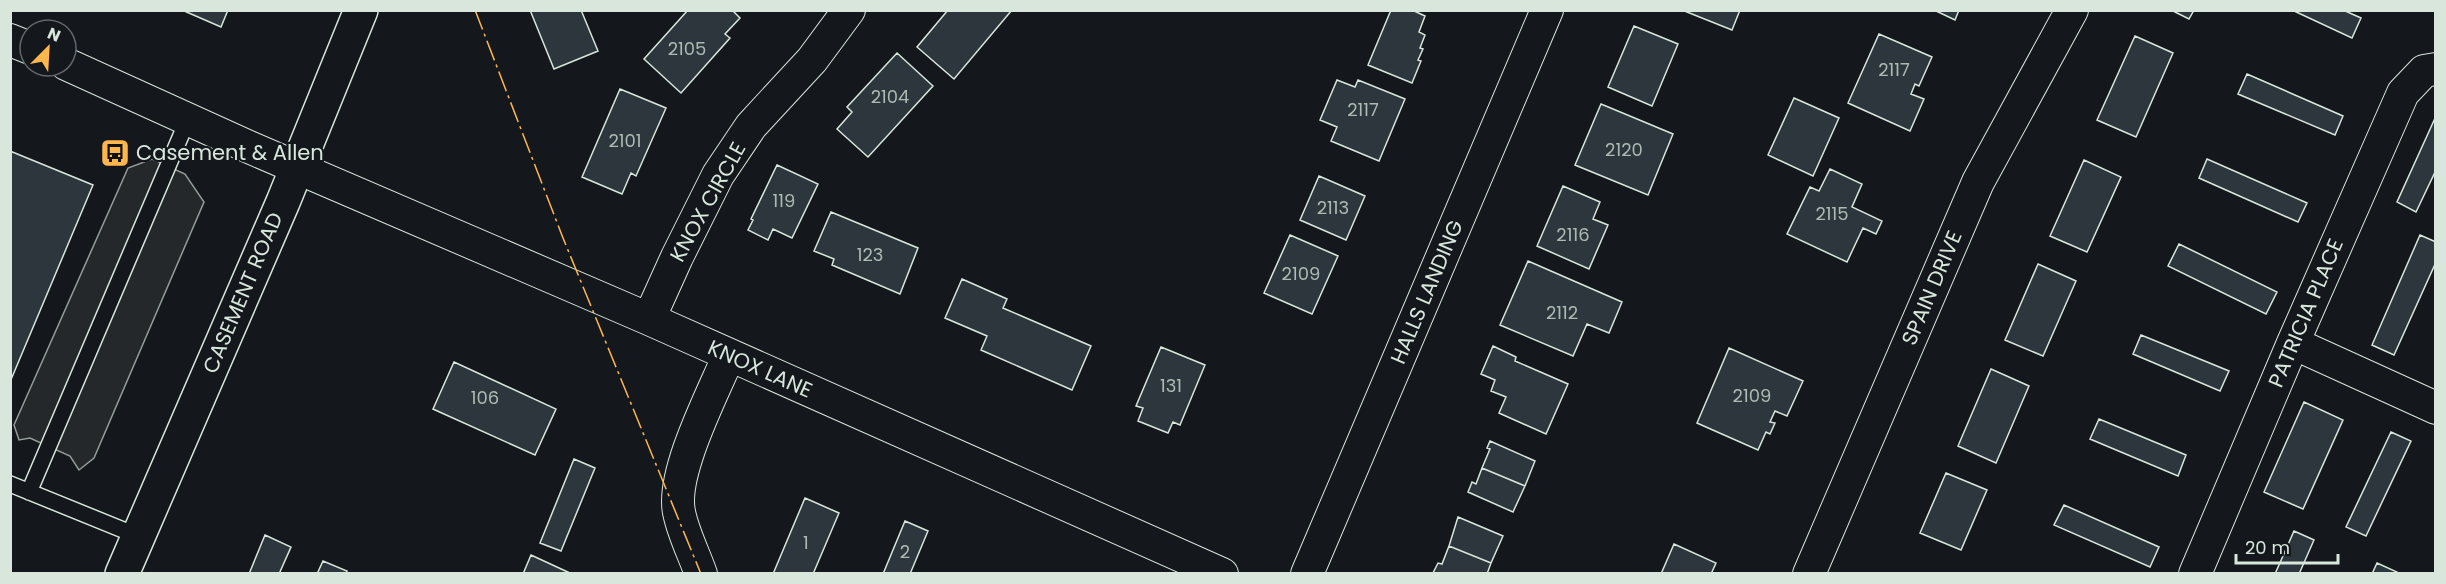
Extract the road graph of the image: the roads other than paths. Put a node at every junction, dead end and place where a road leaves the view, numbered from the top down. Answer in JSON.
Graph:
{"nodes":[{"id":1,"x":361,"y":10,"type":"edge"},
{"id":2,"x":849,"y":10,"type":"edge"},
{"id":3,"x":1547,"y":10,"type":"edge"},
{"id":4,"x":2072,"y":10,"type":"edge"},
{"id":5,"x":78,"y":69,"type":"edge"},
{"id":6,"x":2436,"y":69,"type":"edge"},
{"id":7,"x":188,"y":119,"type":"junction"},
{"id":8,"x":296,"y":166,"type":"junction"},
{"id":9,"x":650,"y":319,"type":"junction"},
{"id":10,"x":2293,"y":343,"type":"junction"},
{"id":11,"x":729,"y":355,"type":"junction"},
{"id":12,"x":2436,"y":408,"type":"edge"},
{"id":13,"x":10,"y":484,"type":"edge"},
{"id":14,"x":29,"y":492,"type":"junction"},
{"id":15,"x":138,"y":536,"type":"junction"},
{"id":16,"x":122,"y":573,"type":"edge"},
{"id":17,"x":701,"y":573,"type":"edge"},
{"id":18,"x":1222,"y":573,"type":"edge"},
{"id":19,"x":1307,"y":573,"type":"edge"},
{"id":20,"x":1809,"y":573,"type":"edge"},
{"id":21,"x":2195,"y":573,"type":"edge"}],
"edges":[{"from":1,"to":8,"type":"street","name":"CASEMENT ROAD"},
{"from":2,"to":9,"type":"street","name":"KNOX CIRCLE"},
{"from":3,"to":19,"type":"street","name":"HALLS LANDING"},
{"from":4,"to":20,"type":"street","name":"SPAIN DRIVE"},
{"from":5,"to":7,"type":"street","name":"KNOX LANE"},
{"from":6,"to":10,"type":"street","name":"PATRICIA PLACE"},
{"from":7,"to":8,"type":"street","name":"KNOX LANE"},
{"from":7,"to":14,"type":"lane"},
{"from":8,"to":9,"type":"street","name":"KNOX LANE"},
{"from":8,"to":15,"type":"street","name":"CASEMENT ROAD"},
{"from":9,"to":11,"type":"street","name":"KNOX LANE"},
{"from":10,"to":12,"type":"street"},
{"from":10,"to":21,"type":"street","name":"PATRICIA PLACE"},
{"from":11,"to":17,"type":"street"},
{"from":11,"to":18,"type":"street","name":"KNOX LANE"},
{"from":13,"to":14,"type":"lane"},
{"from":14,"to":15,"type":"lane"},
{"from":15,"to":16,"type":"street","name":"CASEMENT ROAD"}]}
